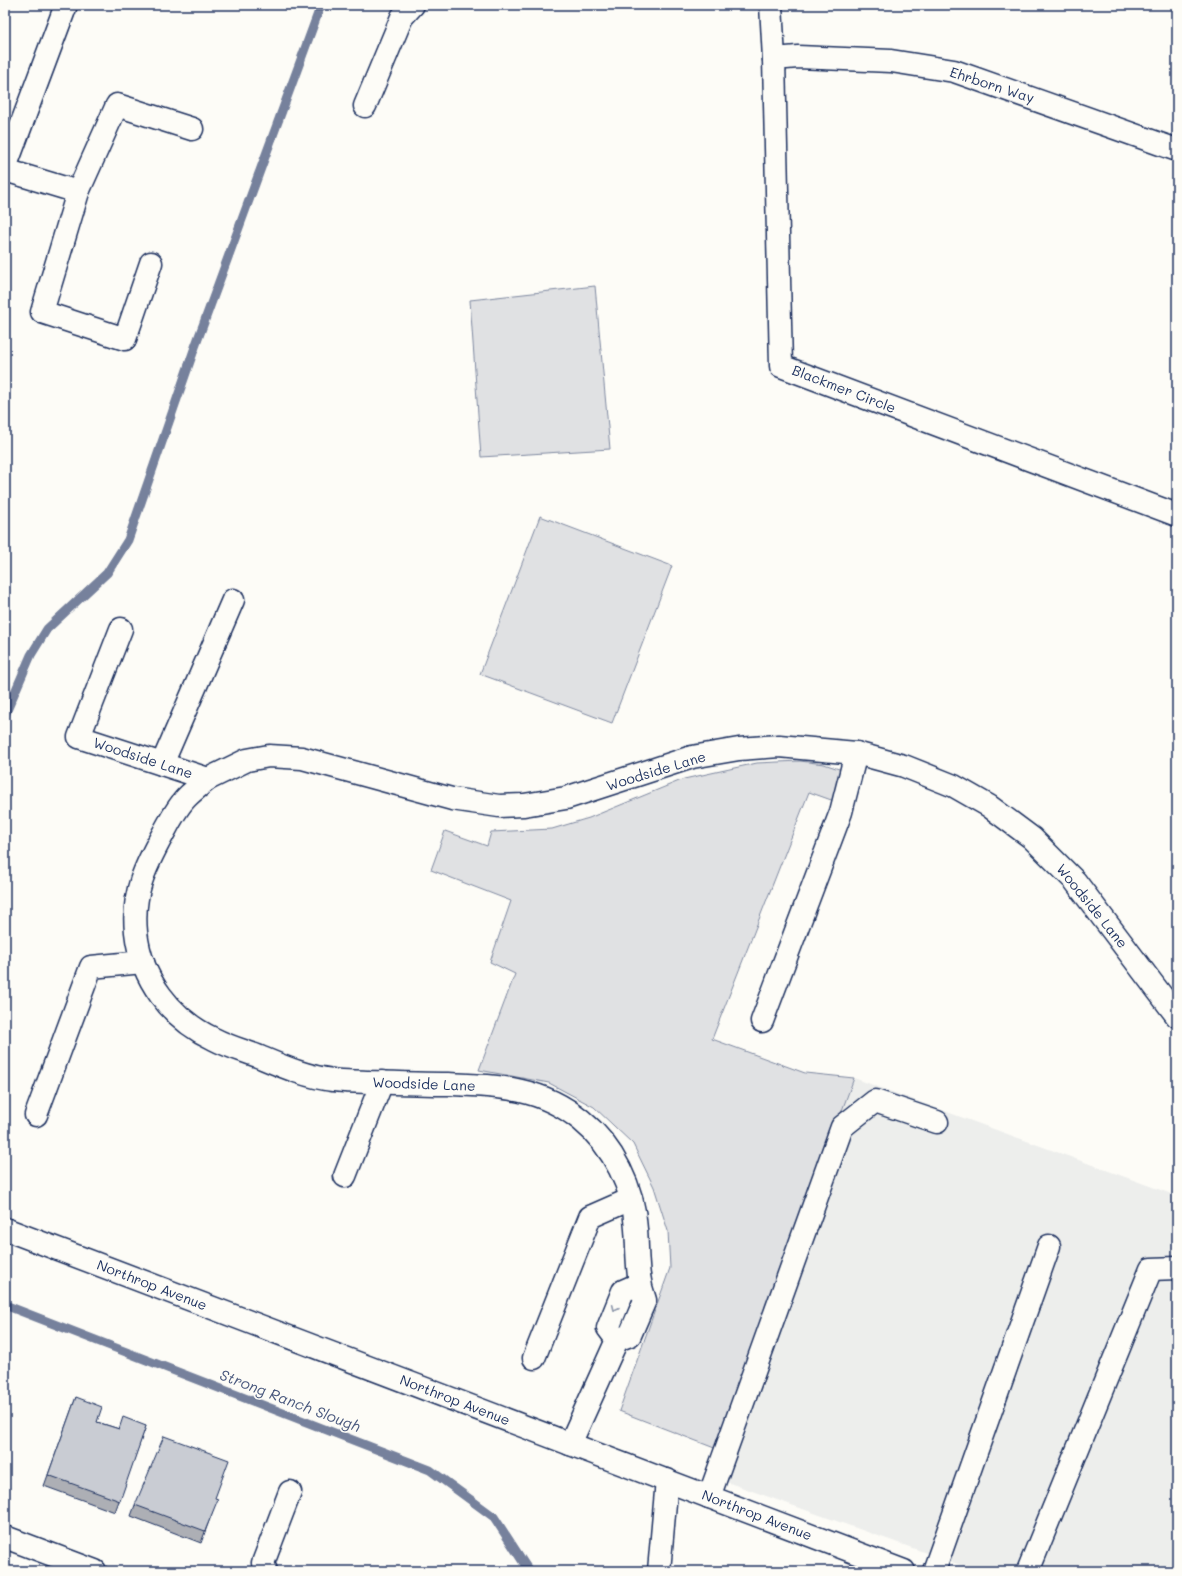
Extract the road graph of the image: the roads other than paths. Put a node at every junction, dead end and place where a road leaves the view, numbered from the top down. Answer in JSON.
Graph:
{"nodes":[{"id":1,"x":66,"y":5,"type":"edge"},
{"id":2,"x":414,"y":5,"type":"edge"},
{"id":3,"x":772,"y":5,"type":"edge"},
{"id":4,"x":774,"y":59,"type":"junction"},
{"id":5,"x":365,"y":106,"type":"dead end"},
{"id":6,"x":192,"y":129,"type":"dead end"},
{"id":7,"x":1177,"y":150,"type":"edge"},
{"id":8,"x":5,"y":169,"type":"edge"},
{"id":9,"x":78,"y":192,"type":"junction"},
{"id":10,"x":151,"y":263,"type":"dead end"},
{"id":11,"x":1177,"y":515,"type":"edge"},
{"id":12,"x":233,"y":600,"type":"dead end"},
{"id":13,"x":121,"y":629,"type":"dead end"},
{"id":14,"x":856,"y":753,"type":"junction"},
{"id":15,"x":162,"y":764,"type":"junction"},
{"id":16,"x":208,"y":779,"type":"junction"},
{"id":17,"x":143,"y":962,"type":"junction"},
{"id":18,"x":1177,"y":1016,"type":"edge"},
{"id":19,"x":762,"y":1021,"type":"dead end"},
{"id":20,"x":382,"y":1082,"type":"junction"},
{"id":21,"x":36,"y":1115,"type":"dead end"},
{"id":22,"x":937,"y":1122,"type":"dead end"},
{"id":23,"x":345,"y":1176,"type":"dead end"},
{"id":24,"x":631,"y":1199,"type":"junction"},
{"id":25,"x":5,"y":1229,"type":"edge"},
{"id":26,"x":1049,"y":1246,"type":"dead end"},
{"id":27,"x":1177,"y":1268,"type":"edge"},
{"id":28,"x":534,"y":1358,"type":"dead end"},
{"id":29,"x":570,"y":1444,"type":"junction"},
{"id":30,"x":667,"y":1480,"type":"junction"},
{"id":31,"x":290,"y":1492,"type":"dead end"},
{"id":32,"x":709,"y":1497,"type":"junction"},
{"id":33,"x":5,"y":1537,"type":"edge"},
{"id":34,"x":95,"y":1571,"type":"edge"},
{"id":35,"x":266,"y":1571,"type":"edge"},
{"id":36,"x":659,"y":1571,"type":"edge"},
{"id":37,"x":904,"y":1571,"type":"edge"},
{"id":38,"x":934,"y":1571,"type":"edge"},
{"id":39,"x":1028,"y":1571,"type":"edge"}],
"edges":[{"from":1,"to":8,"type":"street"},
{"from":2,"to":5,"type":"street"},
{"from":3,"to":4,"type":"street","name":"Blackmer Circle"},
{"from":4,"to":7,"type":"street","name":"Ehrborn Way"},
{"from":4,"to":11,"type":"street","name":"Blackmer Circle"},
{"from":6,"to":9,"type":"street"},
{"from":8,"to":9,"type":"street"},
{"from":9,"to":10,"type":"street"},
{"from":12,"to":15,"type":"street"},
{"from":13,"to":15,"type":"street","name":"Woodside Lane"},
{"from":14,"to":16,"type":"street","name":"Woodside Lane"},
{"from":14,"to":18,"type":"street","name":"Woodside Lane"},
{"from":14,"to":19,"type":"street"},
{"from":15,"to":16,"type":"street","name":"Woodside Lane"},
{"from":16,"to":17,"type":"street","name":"Woodside Lane"},
{"from":17,"to":20,"type":"street","name":"Woodside Lane"},
{"from":17,"to":21,"type":"street"},
{"from":20,"to":23,"type":"street"},
{"from":20,"to":24,"type":"street","name":"Woodside Lane"},
{"from":22,"to":32,"type":"street"},
{"from":24,"to":28,"type":"street"},
{"from":24,"to":29,"type":"street","name":"Woodside Lane"},
{"from":25,"to":29,"type":"street","name":"Northrop Avenue"},
{"from":26,"to":38,"type":"street"},
{"from":27,"to":39,"type":"street"},
{"from":29,"to":30,"type":"street","name":"Northrop Avenue"},
{"from":30,"to":32,"type":"street","name":"Northrop Avenue"},
{"from":30,"to":36,"type":"street"},
{"from":31,"to":35,"type":"street"},
{"from":32,"to":37,"type":"street","name":"Northrop Avenue"},
{"from":33,"to":34,"type":"street"}]}
